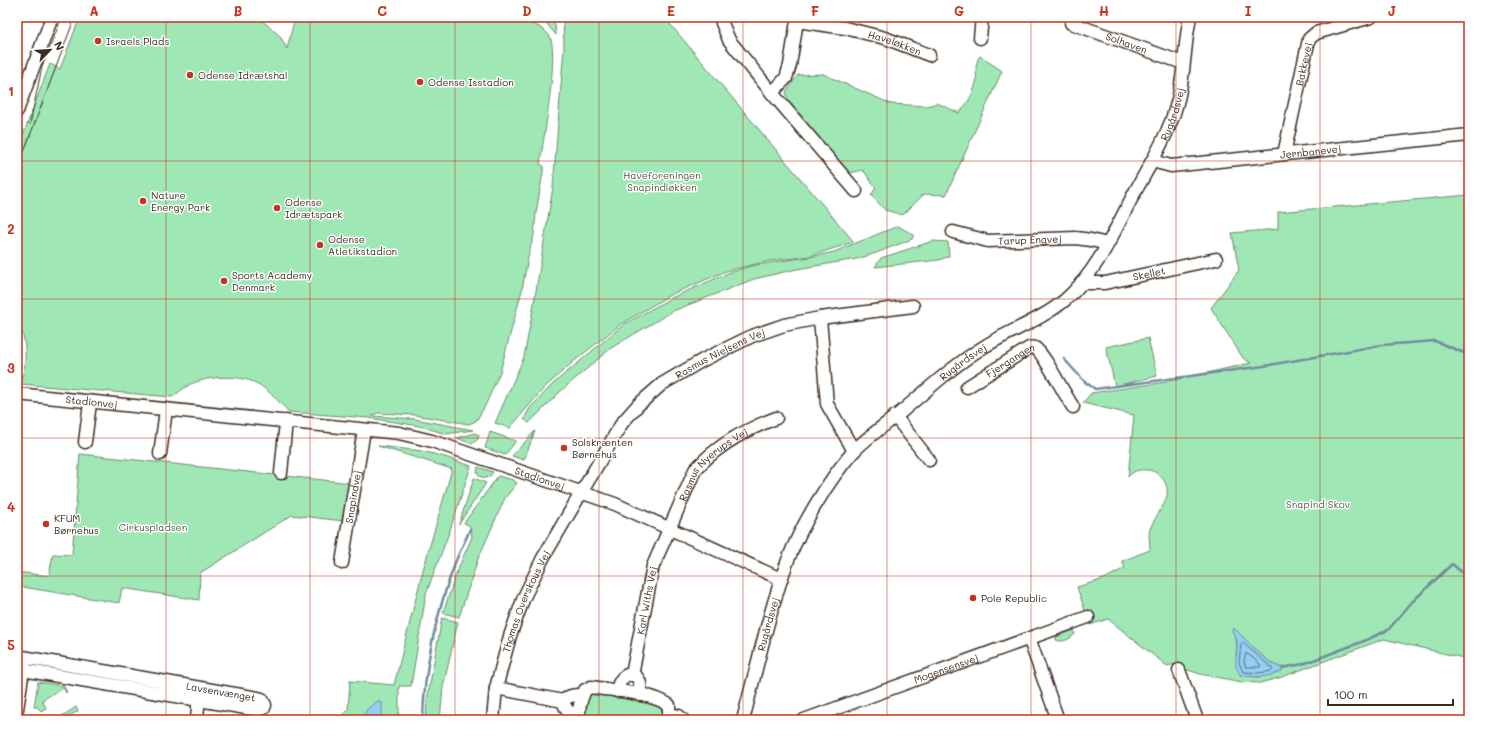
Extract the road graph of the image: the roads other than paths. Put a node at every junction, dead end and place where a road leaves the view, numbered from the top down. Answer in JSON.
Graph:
{"nodes":[{"id":1,"x":52,"y":17,"type":"edge"},
{"id":2,"x":722,"y":17,"type":"edge"},
{"id":3,"x":982,"y":17,"type":"edge"},
{"id":4,"x":1190,"y":17,"type":"edge"},
{"id":5,"x":1371,"y":17,"type":"edge"},
{"id":6,"x":1071,"y":23,"type":"dead end"},
{"id":7,"x":980,"y":38,"type":"dead end"},
{"id":8,"x":929,"y":56,"type":"dead end"},
{"id":9,"x":1183,"y":63,"type":"junction"},
{"id":10,"x":772,"y":93,"type":"junction"},
{"id":11,"x":17,"y":111,"type":"edge"},
{"id":12,"x":1469,"y":135,"type":"edge"},
{"id":13,"x":1284,"y":154,"type":"junction"},
{"id":14,"x":1152,"y":161,"type":"junction"},
{"id":15,"x":856,"y":191,"type":"dead end"},
{"id":16,"x":953,"y":232,"type":"dead end"},
{"id":17,"x":1107,"y":244,"type":"junction"},
{"id":18,"x":1216,"y":259,"type":"dead end"},
{"id":19,"x":1082,"y":283,"type":"junction"},
{"id":20,"x":913,"y":306,"type":"dead end"},
{"id":21,"x":820,"y":318,"type":"junction"},
{"id":22,"x":967,"y":387,"type":"dead end"},
{"id":23,"x":17,"y":394,"type":"edge"},
{"id":24,"x":90,"y":402,"type":"junction"},
{"id":25,"x":1073,"y":407,"type":"dead end"},
{"id":26,"x":166,"y":410,"type":"junction"},
{"id":27,"x":895,"y":416,"type":"junction"},
{"id":28,"x":776,"y":418,"type":"dead end"},
{"id":29,"x":286,"y":421,"type":"junction"},
{"id":30,"x":364,"y":430,"type":"junction"},
{"id":31,"x":85,"y":442,"type":"dead end"},
{"id":32,"x":854,"y":451,"type":"junction"},
{"id":33,"x":160,"y":454,"type":"dead end"},
{"id":34,"x":929,"y":460,"type":"dead end"},
{"id":35,"x":281,"y":473,"type":"dead end"},
{"id":36,"x":583,"y":492,"type":"junction"},
{"id":37,"x":670,"y":529,"type":"junction"},
{"id":38,"x":342,"y":564,"type":"dead end"},
{"id":39,"x":781,"y":579,"type":"junction"},
{"id":40,"x":1088,"y":617,"type":"dead end"},
{"id":41,"x":1029,"y":638,"type":"junction"},
{"id":42,"x":20,"y":663,"type":"edge"},
{"id":43,"x":1179,"y":670,"type":"dead end"},
{"id":44,"x":112,"y":672,"type":"junction"},
{"id":45,"x":632,"y":675,"type":"junction"},
{"id":46,"x":110,"y":685,"type":"junction"},
{"id":47,"x":496,"y":688,"type":"junction"},
{"id":48,"x":617,"y":691,"type":"junction"},
{"id":49,"x":199,"y":694,"type":"junction"},
{"id":50,"x":582,"y":695,"type":"junction"},
{"id":51,"x":640,"y":695,"type":"junction"},
{"id":52,"x":563,"y":701,"type":"junction"},
{"id":53,"x":17,"y":709,"type":"edge"},
{"id":54,"x":579,"y":717,"type":"edge"},
{"id":55,"x":669,"y":717,"type":"edge"},
{"id":56,"x":196,"y":720,"type":"edge"},
{"id":57,"x":493,"y":720,"type":"edge"},
{"id":58,"x":683,"y":720,"type":"edge"},
{"id":59,"x":743,"y":720,"type":"edge"},
{"id":60,"x":804,"y":720,"type":"edge"},
{"id":61,"x":1058,"y":720,"type":"edge"},
{"id":62,"x":1197,"y":720,"type":"edge"}],
"edges":[{"from":1,"to":11,"type":"street"},
{"from":2,"to":10,"type":"street"},
{"from":3,"to":7,"type":"street"},
{"from":4,"to":9,"type":"street","name":"Rugårdsvej"},
{"from":5,"to":13,"type":"street","name":"Bakkevej"},
{"from":6,"to":9,"type":"street","name":"Solhaven"},
{"from":8,"to":10,"type":"street","name":"Haveløkken"},
{"from":9,"to":14,"type":"street","name":"Rugårdsvej"},
{"from":10,"to":15,"type":"street"},
{"from":12,"to":13,"type":"street","name":"Jernbanevej"},
{"from":13,"to":14,"type":"street","name":"Jernbanevej"},
{"from":14,"to":17,"type":"street","name":"Rugårdsvej"},
{"from":16,"to":17,"type":"street","name":"Tarup Engvej"},
{"from":17,"to":19,"type":"street","name":"Rugårdsvej"},
{"from":18,"to":19,"type":"street","name":"Skellet"},
{"from":19,"to":27,"type":"street","name":"Rugårdsvej"},
{"from":20,"to":21,"type":"street","name":"Rasmus Nielsens Vej"},
{"from":21,"to":32,"type":"street"},
{"from":21,"to":36,"type":"street","name":"Rasmus Nielsens Vej"},
{"from":22,"to":25,"type":"street","name":"Fjergangen"},
{"from":23,"to":24,"type":"street","name":"Stadionvej"},
{"from":24,"to":26,"type":"street","name":"Stadionvej"},
{"from":24,"to":31,"type":"street"},
{"from":26,"to":29,"type":"street","name":"Stadionvej"},
{"from":26,"to":33,"type":"street"},
{"from":27,"to":32,"type":"street","name":"Rugårdsvej"},
{"from":27,"to":34,"type":"street"},
{"from":28,"to":37,"type":"street","name":"Rasmus Nyerups Vej"},
{"from":29,"to":30,"type":"street","name":"Stadionvej"},
{"from":29,"to":35,"type":"street"},
{"from":30,"to":36,"type":"street","name":"Stadionvej"},
{"from":30,"to":38,"type":"street","name":"Snapindvej"},
{"from":32,"to":39,"type":"street","name":"Rugårdsvej"},
{"from":36,"to":37,"type":"street","name":"Stadionvej"},
{"from":36,"to":47,"type":"street","name":"Thomas Overskous Vej"},
{"from":37,"to":39,"type":"street","name":"Stadionvej"},
{"from":37,"to":45,"type":"street","name":"Karl Withs Vej"},
{"from":39,"to":59,"type":"street","name":"Rugårdsvej"},
{"from":40,"to":41,"type":"street","name":"Mogensensvej"},
{"from":41,"to":60,"type":"street","name":"Mogensensvej"},
{"from":41,"to":61,"type":"street"},
{"from":42,"to":44,"type":"street","name":"Lavsenvænget"},
{"from":42,"to":46,"type":"street","name":"Lavsenvænget"},
{"from":42,"to":53,"type":"street"},
{"from":43,"to":62,"type":"street"},
{"from":44,"to":46,"type":"street"},
{"from":44,"to":49,"type":"street","name":"Lavsenvænget"},
{"from":45,"to":48,"type":"street"},
{"from":45,"to":51,"type":"street"},
{"from":46,"to":49,"type":"street","name":"Lavsenvænget"},
{"from":47,"to":52,"type":"street"},
{"from":47,"to":57,"type":"street","name":"Thomas Overskous Vej"},
{"from":48,"to":50,"type":"street"},
{"from":48,"to":51,"type":"street"},
{"from":49,"to":56,"type":"street"},
{"from":50,"to":52,"type":"street"},
{"from":50,"to":54,"type":"street"},
{"from":51,"to":55,"type":"street"},
{"from":52,"to":54,"type":"street"},
{"from":55,"to":58,"type":"street"}]}
